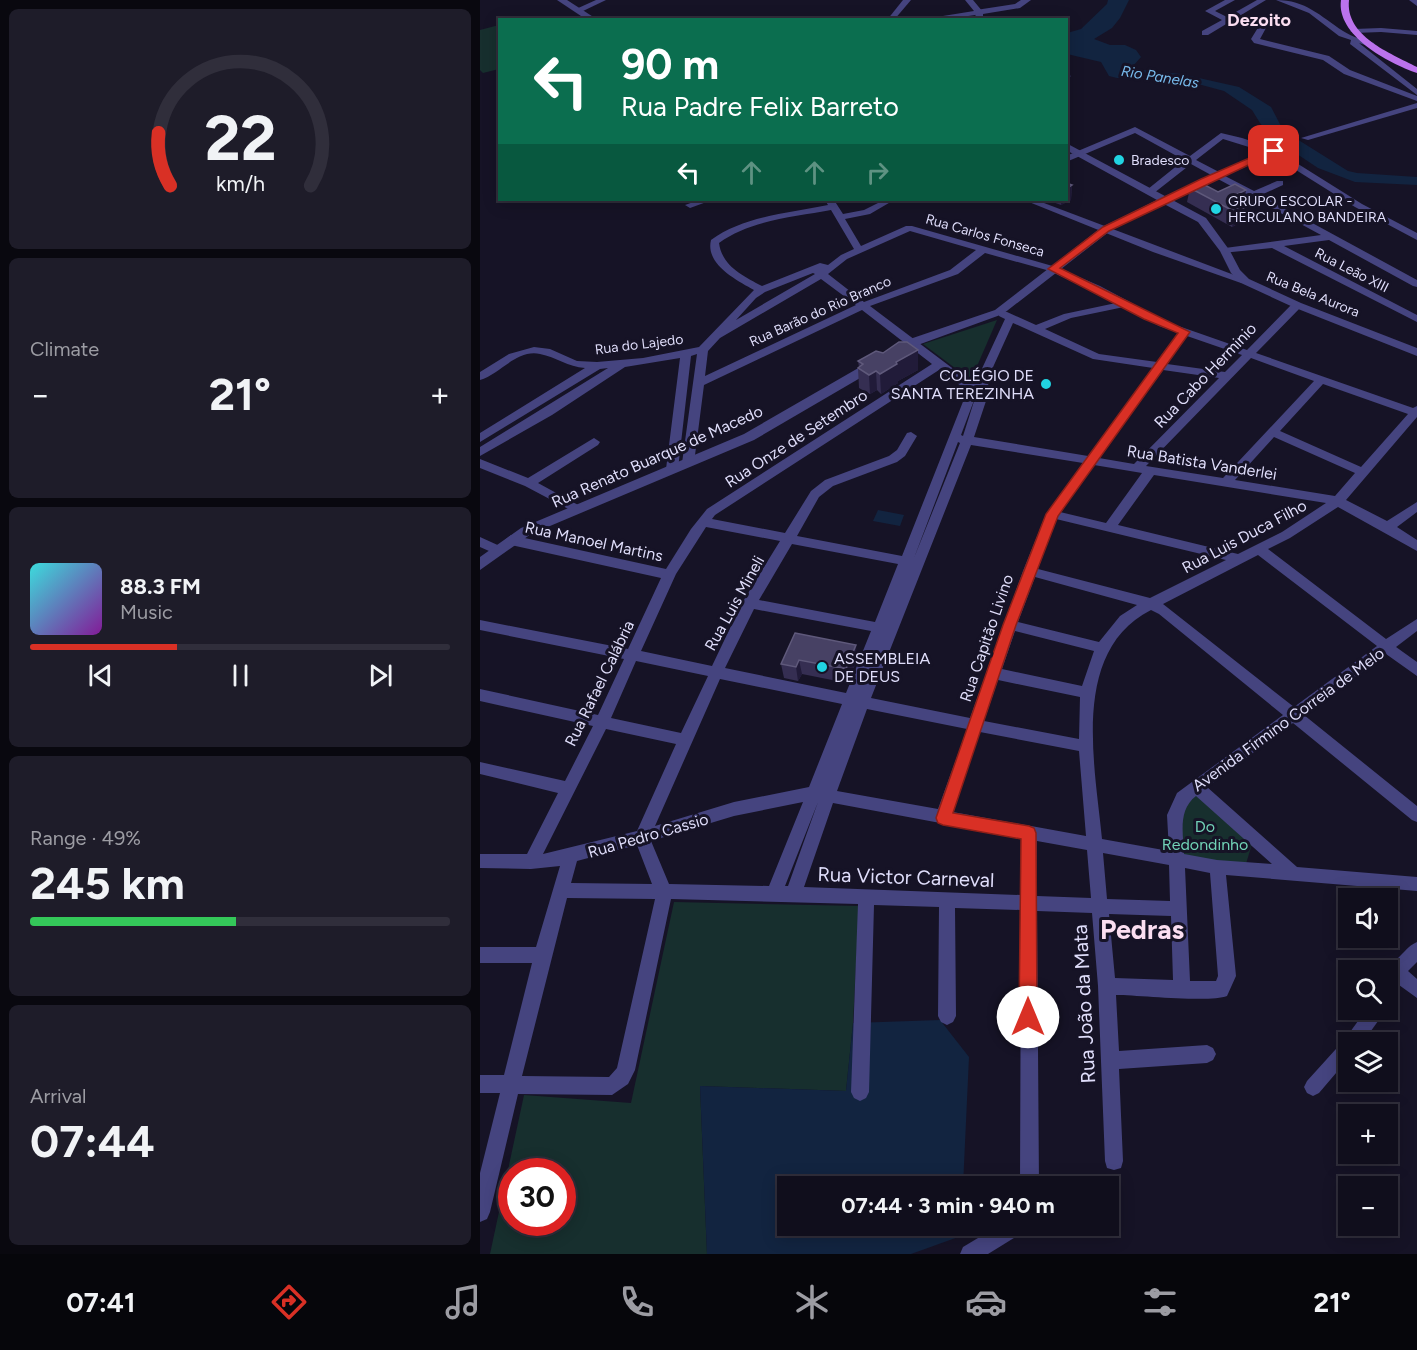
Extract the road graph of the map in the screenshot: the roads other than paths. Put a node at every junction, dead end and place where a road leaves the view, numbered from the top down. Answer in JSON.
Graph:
{"nodes":[{"id":1,"x":561,"y":0,"type":"edge"},
{"id":2,"x":602,"y":0,"type":"edge"},
{"id":3,"x":907,"y":0,"type":"edge"},
{"id":4,"x":969,"y":0,"type":"edge"},
{"id":5,"x":1027,"y":0,"type":"edge"},
{"id":6,"x":1231,"y":0,"type":"edge"},
{"id":7,"x":1262,"y":0,"type":"edge"},
{"id":8,"x":1280,"y":0,"type":"edge"},
{"id":9,"x":1345,"y":0,"type":"edge"},
{"id":10,"x":1413,"y":0,"type":"edge"},
{"id":11,"x":1417,"y":4,"type":"edge"},
{"id":12,"x":580,"y":9,"type":"junction"},
{"id":13,"x":979,"y":16,"type":"edge"},
{"id":14,"x":591,"y":18,"type":"edge"},
{"id":15,"x":892,"y":18,"type":"edge"},
{"id":16,"x":950,"y":18,"type":"edge"},
{"id":17,"x":1227,"y":21,"type":"junction"},
{"id":18,"x":1410,"y":24,"type":"dead end"},
{"id":19,"x":1262,"y":28,"type":"dead end"},
{"id":20,"x":1381,"y":30,"type":"junction"},
{"id":21,"x":1205,"y":33,"type":"dead end"},
{"id":22,"x":1417,"y":33,"type":"edge"},
{"id":23,"x":1352,"y":34,"type":"junction"},
{"id":24,"x":1417,"y":70,"type":"edge"},
{"id":25,"x":1417,"y":93,"type":"edge"},
{"id":26,"x":1417,"y":99,"type":"edge"},
{"id":27,"x":1417,"y":105,"type":"edge"},
{"id":28,"x":1305,"y":138,"type":"dead end"},
{"id":29,"x":1068,"y":148,"type":"edge"},
{"id":30,"x":1278,"y":149,"type":"junction"},
{"id":31,"x":1079,"y":153,"type":"junction"},
{"id":32,"x":1068,"y":158,"type":"edge"},
{"id":33,"x":1190,"y":161,"type":"junction"},
{"id":34,"x":1217,"y":175,"type":"junction"},
{"id":35,"x":1280,"y":183,"type":"dead end"},
{"id":36,"x":1151,"y":191,"type":"junction"},
{"id":37,"x":1253,"y":195,"type":"junction"},
{"id":38,"x":1166,"y":199,"type":"junction"},
{"id":39,"x":704,"y":201,"type":"edge"},
{"id":40,"x":888,"y":201,"type":"edge"},
{"id":41,"x":1032,"y":201,"type":"edge"},
{"id":42,"x":832,"y":203,"type":"edge"},
{"id":43,"x":690,"y":205,"type":"dead end"},
{"id":44,"x":839,"y":217,"type":"junction"},
{"id":45,"x":1106,"y":229,"type":"junction"},
{"id":46,"x":1331,"y":237,"type":"junction"},
{"id":47,"x":1417,"y":237,"type":"edge"},
{"id":48,"x":1274,"y":245,"type":"junction"},
{"id":49,"x":984,"y":249,"type":"junction"},
{"id":50,"x":859,"y":250,"type":"junction"},
{"id":51,"x":1225,"y":251,"type":"junction"},
{"id":52,"x":1053,"y":269,"type":"junction"},
{"id":53,"x":818,"y":272,"type":"junction"},
{"id":54,"x":1245,"y":281,"type":"junction"},
{"id":55,"x":1417,"y":284,"type":"edge"},
{"id":56,"x":761,"y":290,"type":"junction"},
{"id":57,"x":1125,"y":304,"type":"junction"},
{"id":58,"x":1297,"y":305,"type":"junction"},
{"id":59,"x":862,"y":306,"type":"junction"},
{"id":60,"x":1005,"y":315,"type":"junction"},
{"id":61,"x":1417,"y":319,"type":"edge"},
{"id":62,"x":1036,"y":329,"type":"junction"},
{"id":63,"x":1185,"y":332,"type":"junction"},
{"id":64,"x":718,"y":335,"type":"junction"},
{"id":65,"x":911,"y":343,"type":"junction"},
{"id":66,"x":703,"y":350,"type":"junction"},
{"id":67,"x":1417,"y":352,"type":"edge"},
{"id":68,"x":686,"y":353,"type":"junction"},
{"id":69,"x":1249,"y":353,"type":"junction"},
{"id":70,"x":624,"y":363,"type":"junction"},
{"id":71,"x":939,"y":365,"type":"junction"},
{"id":72,"x":597,"y":366,"type":"junction"},
{"id":73,"x":1161,"y":367,"type":"junction"},
{"id":74,"x":482,"y":373,"type":"edge"},
{"id":75,"x":1227,"y":376,"type":"junction"},
{"id":76,"x":1322,"y":378,"type":"junction"},
{"id":77,"x":699,"y":383,"type":"junction"},
{"id":78,"x":978,"y":390,"type":"junction"},
{"id":79,"x":1417,"y":412,"type":"edge"},
{"id":80,"x":1272,"y":432,"type":"junction"},
{"id":81,"x":911,"y":436,"type":"dead end"},
{"id":82,"x":480,"y":438,"type":"edge"},
{"id":83,"x":961,"y":439,"type":"junction"},
{"id":84,"x":594,"y":442,"type":"dead end"},
{"id":85,"x":480,"y":452,"type":"edge"},
{"id":86,"x":1091,"y":460,"type":"junction"},
{"id":87,"x":688,"y":462,"type":"junction"},
{"id":88,"x":480,"y":463,"type":"edge"},
{"id":89,"x":1136,"y":468,"type":"junction"},
{"id":90,"x":672,"y":469,"type":"junction"},
{"id":91,"x":1150,"y":471,"type":"junction"},
{"id":92,"x":1363,"y":472,"type":"junction"},
{"id":93,"x":529,"y":483,"type":"junction"},
{"id":94,"x":1225,"y":483,"type":"junction"},
{"id":95,"x":1338,"y":501,"type":"junction"},
{"id":96,"x":1417,"y":506,"type":"edge"},
{"id":97,"x":576,"y":509,"type":"junction"},
{"id":98,"x":1052,"y":514,"type":"junction"},
{"id":99,"x":703,"y":522,"type":"junction"},
{"id":100,"x":1388,"y":527,"type":"junction"},
{"id":101,"x":1108,"y":528,"type":"junction"},
{"id":102,"x":791,"y":538,"type":"junction"},
{"id":103,"x":511,"y":540,"type":"junction"},
{"id":104,"x":480,"y":542,"type":"edge"},
{"id":105,"x":1417,"y":546,"type":"edge"},
{"id":106,"x":1259,"y":549,"type":"junction"},
{"id":107,"x":498,"y":550,"type":"junction"},
{"id":108,"x":1241,"y":559,"type":"junction"},
{"id":109,"x":914,"y":562,"type":"junction"},
{"id":110,"x":480,"y":565,"type":"edge"},
{"id":111,"x":1029,"y":571,"type":"junction"},
{"id":112,"x":670,"y":575,"type":"junction"},
{"id":113,"x":749,"y":603,"type":"junction"},
{"id":114,"x":1152,"y":604,"type":"junction"},
{"id":115,"x":1417,"y":624,"type":"edge"},
{"id":116,"x":480,"y":625,"type":"edge"},
{"id":117,"x":1010,"y":625,"type":"junction"},
{"id":118,"x":885,"y":629,"type":"junction"},
{"id":119,"x":1387,"y":646,"type":"junction"},
{"id":120,"x":1102,"y":648,"type":"junction"},
{"id":121,"x":634,"y":654,"type":"junction"},
{"id":122,"x":1417,"y":670,"type":"edge"},
{"id":123,"x":716,"y":672,"type":"junction"},
{"id":124,"x":993,"y":673,"type":"junction"},
{"id":125,"x":1086,"y":693,"type":"junction"},
{"id":126,"x":480,"y":695,"type":"edge"},
{"id":127,"x":857,"y":700,"type":"junction"},
{"id":128,"x":1294,"y":716,"type":"junction"},
{"id":129,"x":602,"y":723,"type":"junction"},
{"id":130,"x":975,"y":726,"type":"junction"},
{"id":131,"x":684,"y":740,"type":"junction"},
{"id":132,"x":1086,"y":746,"type":"junction"},
{"id":133,"x":480,"y":768,"type":"edge"},
{"id":134,"x":1196,"y":786,"type":"junction"},
{"id":135,"x":567,"y":788,"type":"junction"},
{"id":136,"x":820,"y":794,"type":"junction"},
{"id":137,"x":1417,"y":815,"type":"edge"},
{"id":138,"x":943,"y":818,"type":"junction"},
{"id":139,"x":1029,"y":833,"type":"junction"},
{"id":140,"x":642,"y":837,"type":"junction"},
{"id":141,"x":1095,"y":844,"type":"junction"},
{"id":142,"x":570,"y":857,"type":"junction"},
{"id":143,"x":480,"y":861,"type":"edge"},
{"id":144,"x":1177,"y":861,"type":"junction"},
{"id":145,"x":531,"y":862,"type":"junction"},
{"id":146,"x":1217,"y":867,"type":"junction"},
{"id":147,"x":1295,"y":875,"type":"junction"},
{"id":148,"x":1417,"y":884,"type":"edge"},
{"id":149,"x":561,"y":890,"type":"junction"},
{"id":150,"x":664,"y":893,"type":"junction"},
{"id":151,"x":774,"y":894,"type":"junction"},
{"id":152,"x":794,"y":894,"type":"junction"},
{"id":153,"x":866,"y":897,"type":"junction"},
{"id":154,"x":947,"y":901,"type":"junction"},
{"id":155,"x":1028,"y":902,"type":"junction"},
{"id":156,"x":1099,"y":904,"type":"junction"},
{"id":157,"x":1180,"y":909,"type":"junction"},
{"id":158,"x":1417,"y":950,"type":"edge"},
{"id":159,"x":480,"y":955,"type":"edge"},
{"id":160,"x":542,"y":955,"type":"junction"},
{"id":161,"x":1398,"y":969,"type":"edge"},
{"id":162,"x":1398,"y":973,"type":"edge"},
{"id":163,"x":1107,"y":986,"type":"junction"},
{"id":164,"x":1182,"y":990,"type":"junction"},
{"id":165,"x":1417,"y":990,"type":"edge"},
{"id":166,"x":947,"y":1016,"type":"dead end"},
{"id":167,"x":1369,"y":1020,"type":"edge"},
{"id":168,"x":1360,"y":1032,"type":"edge"},
{"id":169,"x":1207,"y":1054,"type":"dead end"},
{"id":170,"x":1338,"y":1058,"type":"edge"},
{"id":171,"x":1110,"y":1061,"type":"junction"},
{"id":172,"x":480,"y":1084,"type":"edge"},
{"id":173,"x":510,"y":1084,"type":"junction"},
{"id":174,"x":1313,"y":1087,"type":"dead end"},
{"id":175,"x":860,"y":1092,"type":"dead end"},
{"id":176,"x":1114,"y":1161,"type":"dead end"},
{"id":177,"x":1030,"y":1176,"type":"edge"},
{"id":178,"x":480,"y":1212,"type":"edge"},
{"id":179,"x":999,"y":1236,"type":"edge"},
{"id":180,"x":970,"y":1254,"type":"edge"}],
"edges":[{"from":1,"to":12,"type":"street"},
{"from":2,"to":12,"type":"street"},
{"from":3,"to":15,"type":"street"},
{"from":4,"to":13,"type":"street"},
{"from":5,"to":13,"type":"street"},
{"from":6,"to":17,"type":"street"},
{"from":7,"to":17,"type":"street"},
{"from":8,"to":23,"type":"street"},
{"from":9,"to":23,"type":"main road"},
{"from":10,"to":11,"type":"street"},
{"from":12,"to":14,"type":"street"},
{"from":13,"to":16,"type":"street"},
{"from":17,"to":21,"type":"street"},
{"from":18,"to":20,"type":"street"},
{"from":19,"to":26,"type":"street"},
{"from":20,"to":22,"type":"street"},
{"from":20,"to":23,"type":"street"},
{"from":23,"to":24,"type":"main road"},
{"from":23,"to":25,"type":"street"},
{"from":27,"to":28,"type":"street"},
{"from":29,"to":31,"type":"street","name":"Rua Bela Aurora"},
{"from":30,"to":33,"type":"street"},
{"from":30,"to":34,"type":"street"},
{"from":30,"to":47,"type":"street"},
{"from":31,"to":32,"type":"street"},
{"from":31,"to":33,"type":"street"},
{"from":31,"to":36,"type":"street","name":"Rua Bela Aurora"},
{"from":33,"to":34,"type":"street"},
{"from":33,"to":36,"type":"street"},
{"from":34,"to":37,"type":"street"},
{"from":34,"to":38,"type":"street"},
{"from":35,"to":37,"type":"street"},
{"from":36,"to":38,"type":"street","name":"Rua Bela Aurora"},
{"from":37,"to":46,"type":"street"},
{"from":38,"to":45,"type":"street","name":"Rua Renato Buarque de Macedo"},
{"from":38,"to":51,"type":"street","name":"Rua Bela Aurora"},
{"from":39,"to":43,"type":"street"},
{"from":40,"to":44,"type":"street"},
{"from":41,"to":45,"type":"street"},
{"from":42,"to":44,"type":"street"},
{"from":42,"to":56,"type":"street"},
{"from":44,"to":50,"type":"street"},
{"from":45,"to":52,"type":"street","name":"Rua Renato Buarque de Macedo"},
{"from":45,"to":54,"type":"street"},
{"from":46,"to":48,"type":"street"},
{"from":46,"to":55,"type":"street"},
{"from":48,"to":51,"type":"street"},
{"from":48,"to":61,"type":"street","name":"Rua Leão XIII"},
{"from":49,"to":50,"type":"street","name":"Rua Carlos Fonseca"},
{"from":49,"to":52,"type":"street","name":"Rua Carlos Fonseca"},
{"from":49,"to":59,"type":"street","name":"Rua Barão do Rio Branco"},
{"from":50,"to":53,"type":"street"},
{"from":51,"to":54,"type":"street","name":"Rua Bela Aurora"},
{"from":52,"to":57,"type":"street","name":"Rua Carlos Fonseca"},
{"from":52,"to":60,"type":"street","name":"Rua Renato Buarque de Macedo"},
{"from":53,"to":56,"type":"street"},
{"from":53,"to":59,"type":"street"},
{"from":53,"to":64,"type":"street"},
{"from":54,"to":58,"type":"street","name":"Rua Bela Aurora"},
{"from":56,"to":64,"type":"street"},
{"from":57,"to":62,"type":"street"},
{"from":57,"to":63,"type":"street","name":"Rua Carlos Fonseca"},
{"from":58,"to":67,"type":"street","name":"Rua Bela Aurora"},
{"from":58,"to":69,"type":"street","name":"Rua Cabo Herminio"},
{"from":59,"to":65,"type":"street"},
{"from":59,"to":77,"type":"street","name":"Rua Barão do Rio Branco"},
{"from":60,"to":62,"type":"street"},
{"from":60,"to":65,"type":"street","name":"Rua Renato Buarque de Macedo"},
{"from":60,"to":78,"type":"street"},
{"from":62,"to":73,"type":"street"},
{"from":63,"to":69,"type":"street","name":"Rua Carlos Fonseca"},
{"from":63,"to":73,"type":"street","name":"Rua Capitão Livino"},
{"from":64,"to":66,"type":"street"},
{"from":65,"to":71,"type":"street"},
{"from":65,"to":87,"type":"street","name":"Rua Renato Buarque de Macedo"},
{"from":66,"to":68,"type":"street","name":"Rua do Lajedo"},
{"from":66,"to":77,"type":"street"},
{"from":68,"to":70,"type":"street","name":"Rua do Lajedo"},
{"from":68,"to":90,"type":"street"},
{"from":69,"to":75,"type":"street","name":"Rua Cabo Herminio"},
{"from":69,"to":76,"type":"street","name":"Rua Carlos Fonseca"},
{"from":70,"to":72,"type":"street","name":"Rua do Lajedo"},
{"from":70,"to":85,"type":"street"},
{"from":71,"to":78,"type":"street"},
{"from":71,"to":99,"type":"street","name":"Rua Onze de Setembro"},
{"from":72,"to":74,"type":"street","name":"Rua do Lajedo"},
{"from":72,"to":82,"type":"street"},
{"from":73,"to":75,"type":"street"},
{"from":73,"to":86,"type":"street","name":"Rua Capitão Livino"},
{"from":75,"to":89,"type":"street","name":"Rua Cabo Herminio"},
{"from":76,"to":79,"type":"street","name":"Rua Carlos Fonseca"},
{"from":76,"to":80,"type":"street"},
{"from":77,"to":87,"type":"street"},
{"from":78,"to":83,"type":"street"},
{"from":79,"to":92,"type":"street","name":"Rua Luis Duca Filho"},
{"from":80,"to":92,"type":"street"},
{"from":80,"to":94,"type":"street"},
{"from":81,"to":102,"type":"street","name":"Rua Luis Mineli"},
{"from":83,"to":86,"type":"street","name":"Rua Batista Vanderlei"},
{"from":83,"to":109,"type":"street"},
{"from":84,"to":93,"type":"street"},
{"from":86,"to":89,"type":"street","name":"Rua Batista Vanderlei"},
{"from":86,"to":98,"type":"street","name":"Rua Capitão Livino"},
{"from":87,"to":90,"type":"street","name":"Rua Renato Buarque de Macedo"},
{"from":88,"to":93,"type":"street"},
{"from":89,"to":91,"type":"street","name":"Rua Batista Vanderlei"},
{"from":90,"to":97,"type":"street","name":"Rua Renato Buarque de Macedo"},
{"from":91,"to":94,"type":"street","name":"Rua Batista Vanderlei"},
{"from":91,"to":101,"type":"street"},
{"from":92,"to":95,"type":"street","name":"Rua Luis Duca Filho"},
{"from":93,"to":97,"type":"street"},
{"from":94,"to":95,"type":"street","name":"Rua Batista Vanderlei"},
{"from":95,"to":100,"type":"street","name":"Rua Batista Vanderlei"},
{"from":95,"to":106,"type":"street","name":"Rua Luis Duca Filho"},
{"from":96,"to":100,"type":"street"},
{"from":97,"to":103,"type":"street","name":"Rua Renato Buarque de Macedo"},
{"from":98,"to":101,"type":"street"},
{"from":98,"to":111,"type":"street","name":"Rua Capitão Livino"},
{"from":99,"to":102,"type":"street"},
{"from":99,"to":112,"type":"street","name":"Rua Rafael Calábria"},
{"from":100,"to":105,"type":"street","name":"Rua Batista Vanderlei"},
{"from":101,"to":108,"type":"street"},
{"from":102,"to":109,"type":"street"},
{"from":102,"to":113,"type":"street","name":"Rua Luis Mineli"},
{"from":103,"to":107,"type":"street","name":"Rua Renato Buarque de Macedo"},
{"from":103,"to":112,"type":"street","name":"Rua Manoel Martins"},
{"from":104,"to":107,"type":"street"},
{"from":106,"to":108,"type":"street","name":"Rua Luis Duca Filho"},
{"from":106,"to":119,"type":"street"},
{"from":107,"to":110,"type":"street","name":"Rua Renato Buarque de Macedo"},
{"from":108,"to":114,"type":"street","name":"Rua Luis Duca Filho"},
{"from":109,"to":118,"type":"street"},
{"from":111,"to":114,"type":"street"},
{"from":111,"to":117,"type":"street","name":"Rua Capitão Livino"},
{"from":112,"to":121,"type":"street","name":"Rua Rafael Calábria"},
{"from":113,"to":118,"type":"street"},
{"from":113,"to":123,"type":"street","name":"Rua Luis Mineli"},
{"from":114,"to":120,"type":"street","name":"Rua Luis Duca Filho"},
{"from":114,"to":128,"type":"street"},
{"from":115,"to":119,"type":"street","name":"Avenida Firmino Correia de Melo"},
{"from":116,"to":121,"type":"street"},
{"from":117,"to":120,"type":"street"},
{"from":117,"to":124,"type":"street","name":"Rua Capitão Livino"},
{"from":118,"to":127,"type":"street"},
{"from":119,"to":122,"type":"street"},
{"from":119,"to":128,"type":"street","name":"Avenida Firmino Correia de Melo"},
{"from":120,"to":125,"type":"street","name":"Rua Luis Duca Filho"},
{"from":121,"to":123,"type":"street"},
{"from":121,"to":129,"type":"street","name":"Rua Rafael Calábria"},
{"from":123,"to":127,"type":"street"},
{"from":123,"to":131,"type":"street","name":"Rua Luis Mineli"},
{"from":124,"to":125,"type":"street"},
{"from":124,"to":130,"type":"street","name":"Rua Capitão Livino"},
{"from":125,"to":132,"type":"street","name":"Rua João da Mata"},
{"from":126,"to":129,"type":"street"},
{"from":127,"to":130,"type":"street"},
{"from":127,"to":136,"type":"street"},
{"from":128,"to":134,"type":"street","name":"Avenida Firmino Correia de Melo"},
{"from":128,"to":137,"type":"street"},
{"from":129,"to":131,"type":"street"},
{"from":129,"to":135,"type":"street","name":"Rua Rafael Calábria"},
{"from":130,"to":132,"type":"street"},
{"from":130,"to":138,"type":"street","name":"Rua Capitão Livino"},
{"from":131,"to":140,"type":"street","name":"Rua Luis Mineli"},
{"from":132,"to":141,"type":"street","name":"Rua João da Mata"},
{"from":133,"to":135,"type":"street"},
{"from":134,"to":144,"type":"street","name":"Avenida Firmino Correia de Melo"},
{"from":134,"to":147,"type":"street"},
{"from":135,"to":145,"type":"street","name":"Rua Rafael Calábria"},
{"from":136,"to":138,"type":"street"},
{"from":136,"to":140,"type":"street","name":"Rua Pedro Cassio"},
{"from":136,"to":151,"type":"street"},
{"from":136,"to":152,"type":"street"},
{"from":138,"to":139,"type":"street"},
{"from":139,"to":141,"type":"street"},
{"from":139,"to":155,"type":"street"},
{"from":140,"to":142,"type":"street","name":"Rua Pedro Cassio"},
{"from":140,"to":150,"type":"street"},
{"from":141,"to":144,"type":"street"},
{"from":141,"to":156,"type":"street","name":"Rua João da Mata"},
{"from":142,"to":145,"type":"street","name":"Rua Pedro Cassio"},
{"from":142,"to":149,"type":"street"},
{"from":143,"to":145,"type":"street","name":"Rua Pedro Cassio"},
{"from":144,"to":146,"type":"street"},
{"from":144,"to":157,"type":"street","name":"Avenida Firmino Correia de Melo"},
{"from":146,"to":147,"type":"street"},
{"from":146,"to":164,"type":"street"},
{"from":147,"to":148,"type":"street"},
{"from":149,"to":150,"type":"street","name":"Rua Victor Carneval"},
{"from":149,"to":160,"type":"street"},
{"from":150,"to":151,"type":"street","name":"Rua Victor Carneval"},
{"from":150,"to":173,"type":"street"},
{"from":151,"to":152,"type":"street","name":"Rua Victor Carneval"},
{"from":152,"to":153,"type":"street","name":"Rua Victor Carneval"},
{"from":153,"to":154,"type":"street","name":"Rua Victor Carneval"},
{"from":153,"to":175,"type":"street"},
{"from":154,"to":155,"type":"street","name":"Rua Victor Carneval"},
{"from":154,"to":166,"type":"street"},
{"from":155,"to":156,"type":"street","name":"Rua Victor Carneval"},
{"from":155,"to":177,"type":"street"},
{"from":156,"to":157,"type":"street","name":"Rua Victor Carneval"},
{"from":156,"to":163,"type":"street","name":"Rua João da Mata"},
{"from":157,"to":164,"type":"street","name":"Avenida Firmino Correia de Melo"},
{"from":158,"to":161,"type":"street"},
{"from":159,"to":160,"type":"street"},
{"from":160,"to":173,"type":"street"},
{"from":162,"to":165,"type":"street"},
{"from":163,"to":164,"type":"street"},
{"from":163,"to":171,"type":"street","name":"Rua João da Mata"},
{"from":167,"to":168,"type":"street"},
{"from":169,"to":171,"type":"street"},
{"from":170,"to":174,"type":"street"},
{"from":171,"to":176,"type":"street","name":"Rua João da Mata"},
{"from":172,"to":173,"type":"street"},
{"from":173,"to":178,"type":"street"},
{"from":179,"to":180,"type":"street"}]}
